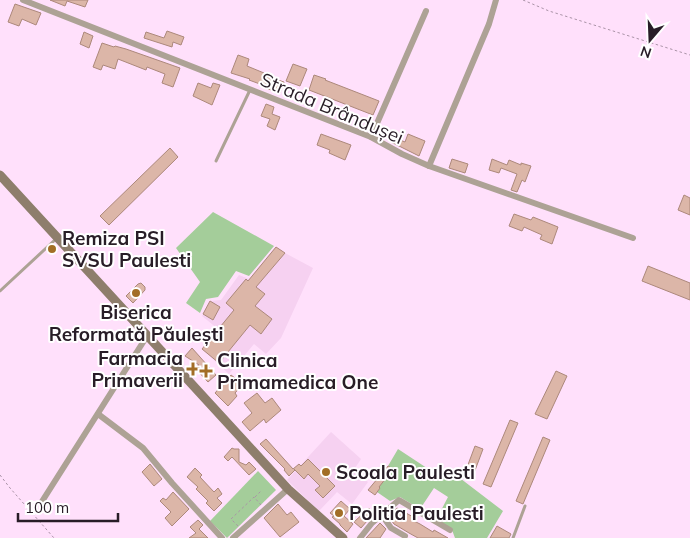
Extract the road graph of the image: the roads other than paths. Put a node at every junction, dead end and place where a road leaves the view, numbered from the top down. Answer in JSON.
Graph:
{"nodes":[{"id":1,"x":23,"y":0,"type":"edge"},
{"id":2,"x":496,"y":0,"type":"edge"},
{"id":3,"x":426,"y":11,"type":"dead end"},
{"id":4,"x":251,"y":90,"type":"junction"},
{"id":5,"x":371,"y":137,"type":"junction"},
{"id":6,"x":216,"y":161,"type":"dead end"},
{"id":7,"x":429,"y":166,"type":"junction"},
{"id":8,"x":0,"y":175,"type":"edge"},
{"id":9,"x":58,"y":238,"type":"junction"},
{"id":10,"x":633,"y":238,"type":"dead end"},
{"id":11,"x":0,"y":291,"type":"edge"},
{"id":12,"x":147,"y":336,"type":"junction"},
{"id":13,"x":98,"y":414,"type":"junction"},
{"id":14,"x":288,"y":488,"type":"junction"},
{"id":15,"x":41,"y":503,"type":"dead end"},
{"id":16,"x":525,"y":506,"type":"dead end"},
{"id":17,"x":382,"y":515,"type":"junction"},
{"id":18,"x":450,"y":530,"type":"dead end"},
{"id":19,"x":405,"y":536,"type":"dead end"},
{"id":20,"x":222,"y":538,"type":"edge"},
{"id":21,"x":233,"y":538,"type":"edge"},
{"id":22,"x":343,"y":538,"type":"edge"},
{"id":23,"x":360,"y":538,"type":"edge"},
{"id":24,"x":513,"y":538,"type":"edge"}],
"edges":[{"from":1,"to":4,"type":"street","name":"Strada Brândușei"},
{"from":2,"to":7,"type":"street"},
{"from":3,"to":5,"type":"street"},
{"from":4,"to":5,"type":"street","name":"Strada Brândușei"},
{"from":4,"to":6,"type":"lane"},
{"from":5,"to":7,"type":"street","name":"Strada Brândușei"},
{"from":7,"to":10,"type":"street","name":"Strada Brândușei"},
{"from":8,"to":9,"type":"main road"},
{"from":9,"to":11,"type":"lane"},
{"from":9,"to":12,"type":"main road"},
{"from":12,"to":13,"type":"street"},
{"from":12,"to":14,"type":"main road"},
{"from":13,"to":15,"type":"street"},
{"from":13,"to":20,"type":"street"},
{"from":14,"to":21,"type":"street"},
{"from":14,"to":22,"type":"main road"},
{"from":16,"to":24,"type":"lane"},
{"from":17,"to":18,"type":"street"},
{"from":17,"to":19,"type":"street"},
{"from":17,"to":23,"type":"street"}]}
